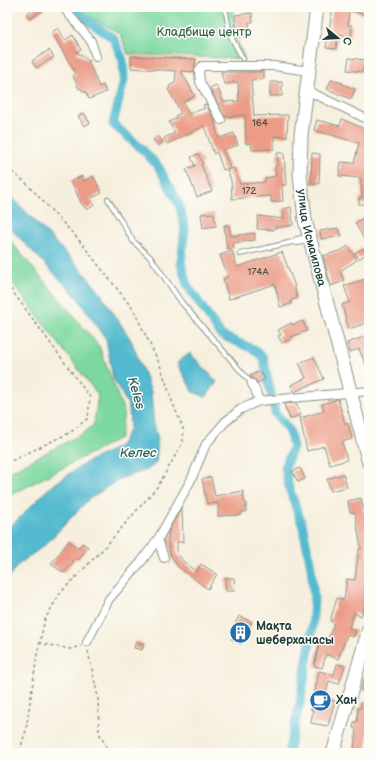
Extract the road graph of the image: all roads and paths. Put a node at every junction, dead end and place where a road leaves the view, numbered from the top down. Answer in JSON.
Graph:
{"nodes":[{"id":1,"x":63,"y":7,"type":"edge"},
{"id":2,"x":225,"y":7,"type":"edge"},
{"id":3,"x":317,"y":7,"type":"edge"},
{"id":4,"x":96,"y":57,"type":"dead end"},
{"id":5,"x":244,"y":61,"type":"junction"},
{"id":6,"x":309,"y":71,"type":"junction"},
{"id":7,"x":306,"y":90,"type":"junction"},
{"id":8,"x":221,"y":120,"type":"dead end"},
{"id":9,"x":369,"y":120,"type":"edge"},
{"id":10,"x":7,"y":168,"type":"edge"},
{"id":11,"x":108,"y":199,"type":"dead end"},
{"id":12,"x":303,"y":240,"type":"junction"},
{"id":13,"x":240,"y":254,"type":"dead end"},
{"id":14,"x":7,"y":284,"type":"edge"},
{"id":15,"x":252,"y":384,"type":"joint"},
{"id":16,"x":350,"y":391,"type":"junction"},
{"id":17,"x":369,"y":391,"type":"edge"},
{"id":18,"x":259,"y":400,"type":"junction"},
{"id":19,"x":7,"y":463,"type":"edge"},
{"id":20,"x":369,"y":463,"type":"edge"},
{"id":21,"x":158,"y":539,"type":"junction"},
{"id":22,"x":164,"y":558,"type":"dead end"},
{"id":23,"x":369,"y":629,"type":"edge"},
{"id":24,"x":87,"y":642,"type":"junction"},
{"id":25,"x":39,"y":643,"type":"junction"},
{"id":26,"x":365,"y":655,"type":"edge"},
{"id":27,"x":19,"y":753,"type":"edge"},
{"id":28,"x":110,"y":753,"type":"edge"},
{"id":29,"x":333,"y":753,"type":"edge"}],
"edges":[{"from":1,"to":4,"type":"street"},
{"from":2,"to":5,"type":"lane"},
{"from":3,"to":6,"type":"main road","name":"улица Исмаилова"},
{"from":5,"to":6,"type":"street"},
{"from":5,"to":8,"type":"street"},
{"from":6,"to":7,"type":"main road","name":"улица Исмаилова"},
{"from":7,"to":9,"type":"street"},
{"from":7,"to":12,"type":"main road","name":"улица Исмаилова"},
{"from":10,"to":25,"type":"path"},
{"from":11,"to":15,"type":"lane"},
{"from":12,"to":13,"type":"lane"},
{"from":12,"to":16,"type":"main road","name":"улица Исмаилова"},
{"from":14,"to":19,"type":"path"},
{"from":15,"to":18,"type":"street"},
{"from":16,"to":17,"type":"street"},
{"from":16,"to":18,"type":"street"},
{"from":16,"to":20,"type":"main road","name":"улица Исмаилова"},
{"from":18,"to":21,"type":"street"},
{"from":21,"to":22,"type":"street"},
{"from":21,"to":24,"type":"street"},
{"from":23,"to":26,"type":"main road"},
{"from":24,"to":25,"type":"path"},
{"from":24,"to":28,"type":"path"},
{"from":25,"to":27,"type":"path"},
{"from":26,"to":29,"type":"main road"}]}
